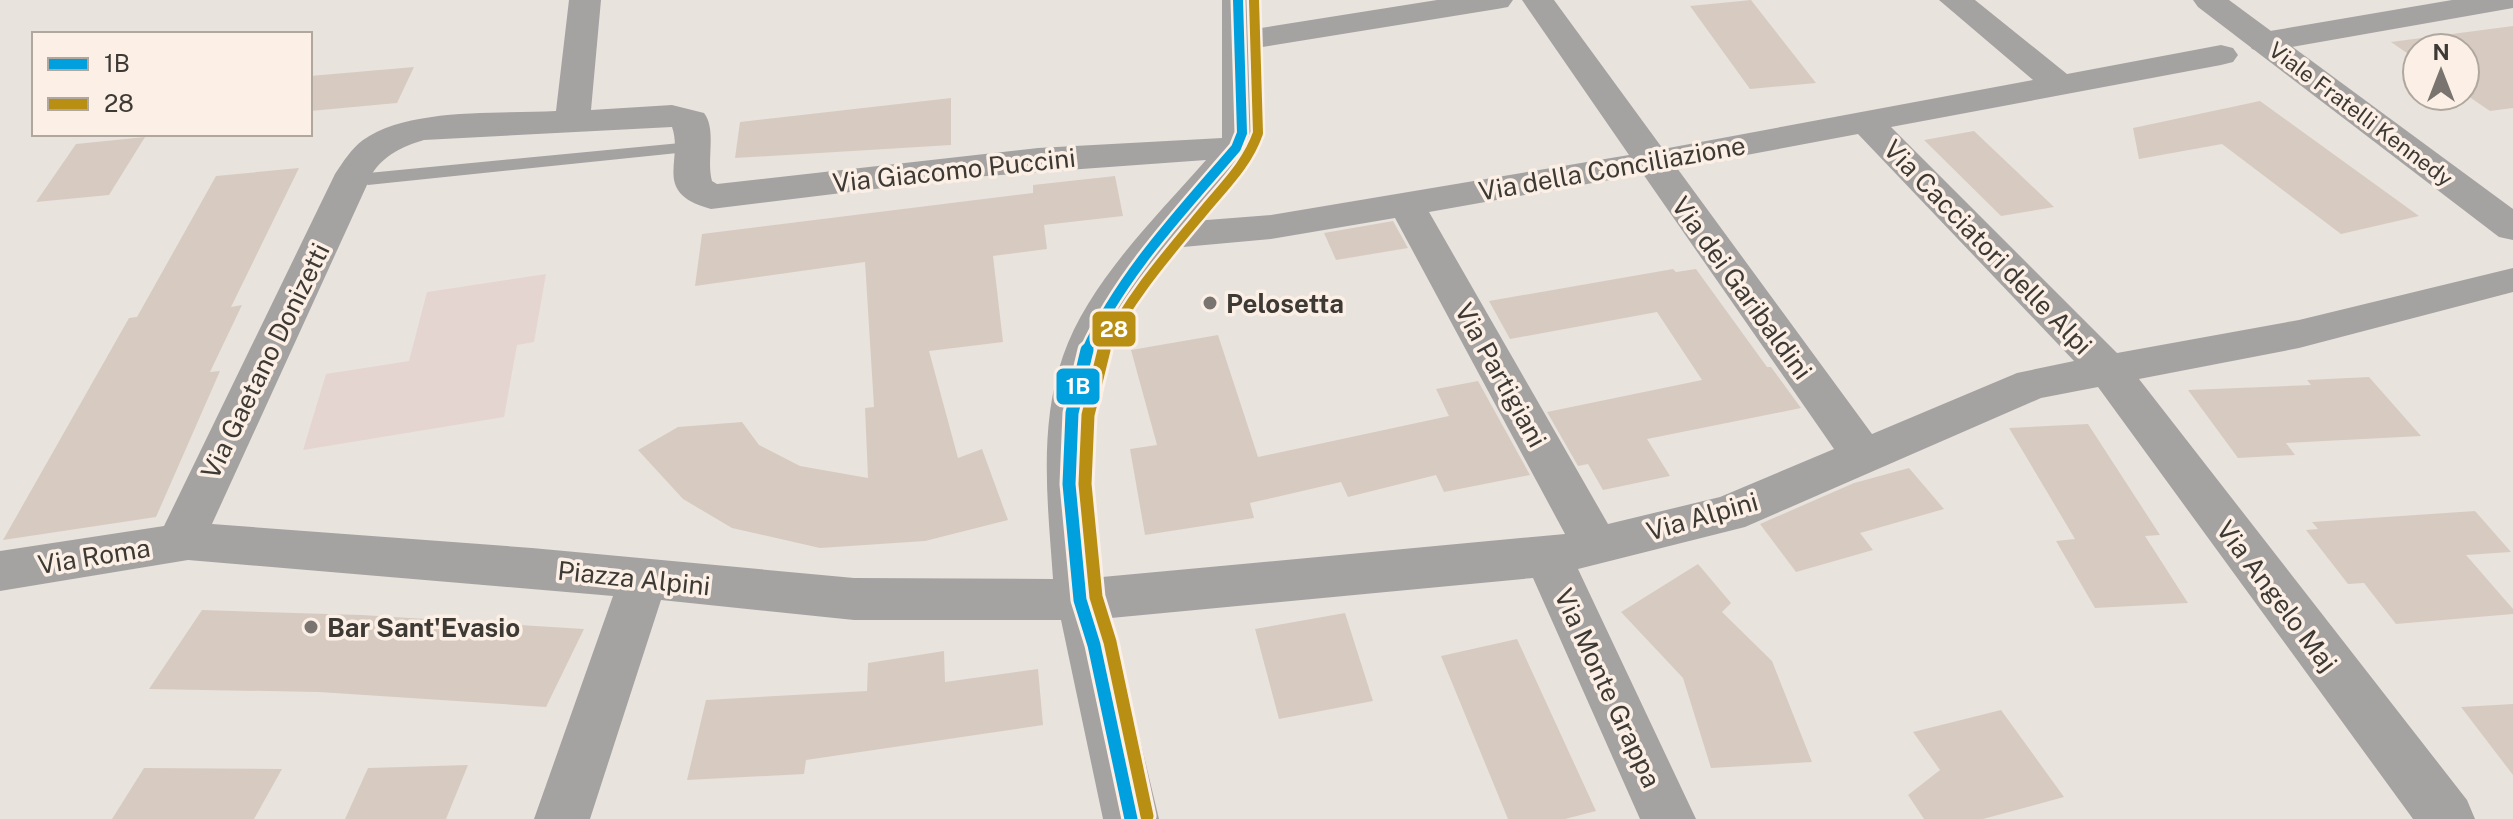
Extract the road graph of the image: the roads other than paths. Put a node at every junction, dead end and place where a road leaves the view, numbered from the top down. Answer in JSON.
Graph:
{"nodes":[{"id":1,"x":585,"y":0,"type":"edge"},
{"id":2,"x":1238,"y":0,"type":"edge"},
{"id":3,"x":1497,"y":0,"type":"edge"},
{"id":4,"x":1538,"y":0,"type":"edge"},
{"id":5,"x":1955,"y":0,"type":"edge"},
{"id":6,"x":2209,"y":0,"type":"edge"},
{"id":7,"x":2507,"y":0,"type":"edge"},
{"id":8,"x":1241,"y":41,"type":"junction"},
{"id":9,"x":2264,"y":42,"type":"junction"},
{"id":10,"x":2221,"y":55,"type":"dead end"},
{"id":11,"x":2062,"y":87,"type":"junction"},
{"id":12,"x":573,"y":119,"type":"junction"},
{"id":13,"x":1867,"y":123,"type":"junction"},
{"id":14,"x":1236,"y":148,"type":"junction"},
{"id":15,"x":690,"y":158,"type":"junction"},
{"id":16,"x":1651,"y":162,"type":"junction"},
{"id":17,"x":359,"y":180,"type":"junction"},
{"id":18,"x":1406,"y":204,"type":"junction"},
{"id":19,"x":2513,"y":228,"type":"edge"},
{"id":20,"x":1160,"y":237,"type":"junction"},
{"id":21,"x":2509,"y":280,"type":"dead end"},
{"id":22,"x":2109,"y":371,"type":"junction"},
{"id":23,"x":1864,"y":457,"type":"junction"},
{"id":24,"x":188,"y":541,"type":"junction"},
{"id":25,"x":1572,"y":551,"type":"junction"},
{"id":26,"x":0,"y":571,"type":"edge"},
{"id":27,"x":643,"y":579,"type":"junction"},
{"id":28,"x":1080,"y":600,"type":"junction"},
{"id":29,"x":562,"y":819,"type":"edge"},
{"id":30,"x":1131,"y":819,"type":"edge"},
{"id":31,"x":1668,"y":819,"type":"edge"},
{"id":32,"x":2447,"y":819,"type":"edge"}],
"edges":[{"from":1,"to":12,"type":"street"},
{"from":2,"to":8,"type":"street"},
{"from":3,"to":8,"type":"street"},
{"from":4,"to":16,"type":"street","name":"Via dei Garibaldini"},
{"from":5,"to":11,"type":"street"},
{"from":6,"to":9,"type":"street","name":"Viale Fratelli Kennedy"},
{"from":7,"to":9,"type":"street"},
{"from":8,"to":14,"type":"street"},
{"from":9,"to":19,"type":"street","name":"Viale Fratelli Kennedy"},
{"from":10,"to":11,"type":"street","name":"Via della Conciliazione"},
{"from":11,"to":13,"type":"street","name":"Via della Conciliazione"},
{"from":12,"to":15,"type":"street","name":"Via Giacomo Puccini"},
{"from":12,"to":17,"type":"street","name":"Via Gaetano Donizetti"},
{"from":13,"to":16,"type":"street","name":"Via della Conciliazione"},
{"from":13,"to":22,"type":"street","name":"Via Cacciatori delle Alpi"},
{"from":14,"to":15,"type":"street","name":"Via Giacomo Puccini"},
{"from":14,"to":20,"type":"street"},
{"from":15,"to":17,"type":"lane"},
{"from":16,"to":18,"type":"street","name":"Via della Conciliazione"},
{"from":16,"to":23,"type":"street","name":"Via dei Garibaldini"},
{"from":17,"to":24,"type":"street","name":"Via Gaetano Donizetti"},
{"from":18,"to":20,"type":"street","name":"Via della Conciliazione"},
{"from":18,"to":25,"type":"street","name":"Via Partigiani"},
{"from":20,"to":28,"type":"street"},
{"from":21,"to":22,"type":"street","name":"Via Alpini"},
{"from":22,"to":23,"type":"street","name":"Via Alpini"},
{"from":22,"to":32,"type":"street","name":"Via Angelo Maj"},
{"from":23,"to":25,"type":"street","name":"Via Alpini"},
{"from":24,"to":26,"type":"street","name":"Via Roma"},
{"from":24,"to":27,"type":"street","name":"Piazza Alpini"},
{"from":25,"to":28,"type":"street","name":"Via Alpini"},
{"from":25,"to":31,"type":"street","name":"Via Monte Grappa"},
{"from":27,"to":28,"type":"street","name":"Piazza Alpini"},
{"from":27,"to":29,"type":"street"},
{"from":28,"to":30,"type":"street"}]}
